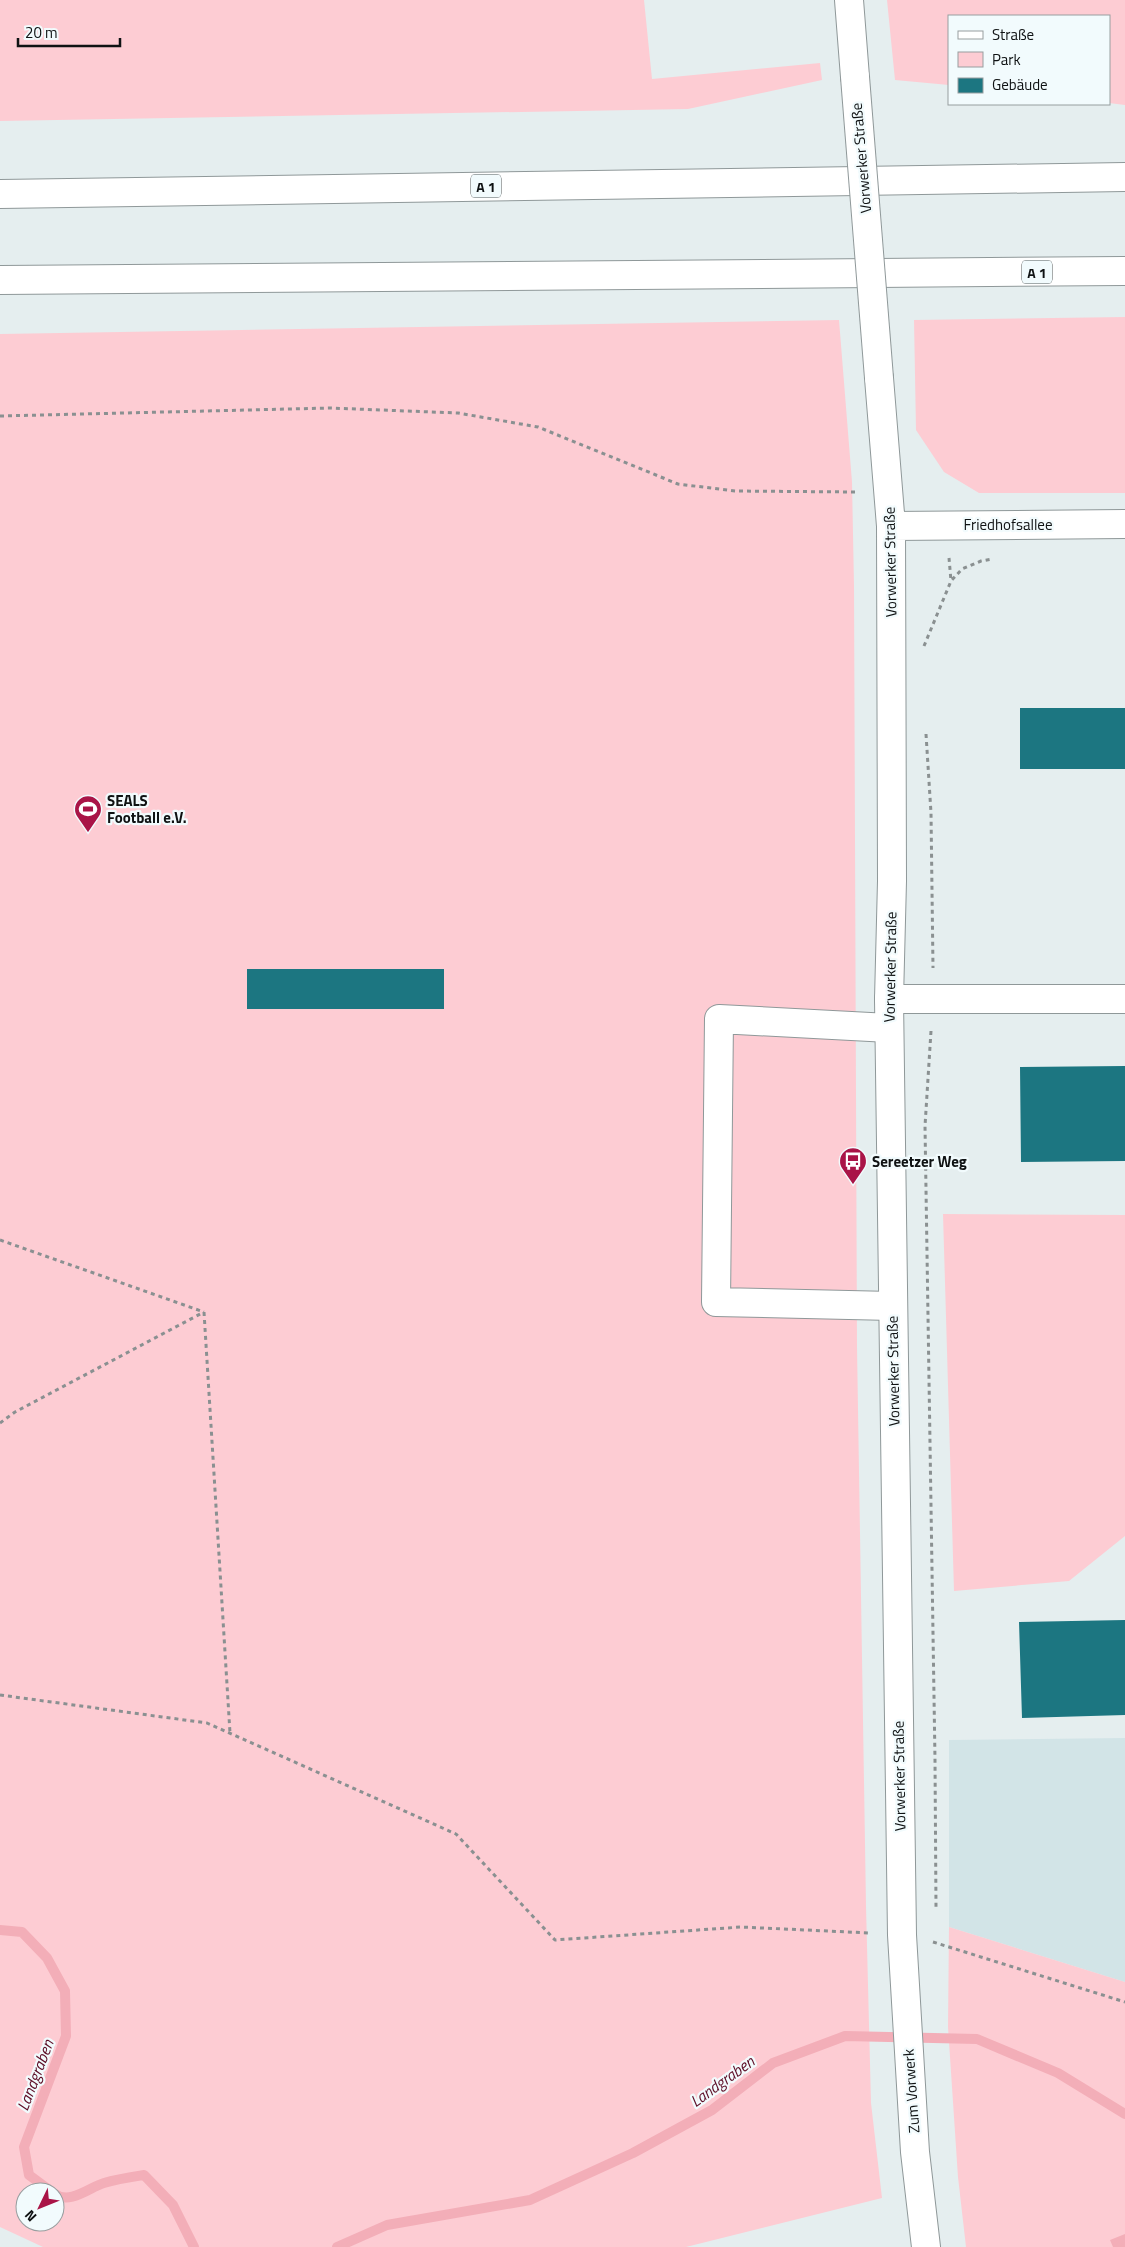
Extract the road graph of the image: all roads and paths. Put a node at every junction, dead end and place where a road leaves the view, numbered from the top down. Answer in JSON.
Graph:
{"nodes":[{"id":1,"x":849,"y":0,"type":"edge"},
{"id":2,"x":1125,"y":177,"type":"edge"},
{"id":3,"x":0,"y":194,"type":"edge"},
{"id":4,"x":1125,"y":270,"type":"edge"},
{"id":5,"x":0,"y":280,"type":"edge"},
{"id":6,"x":0,"y":416,"type":"edge"},
{"id":7,"x":887,"y":492,"type":"junction"},
{"id":8,"x":1125,"y":524,"type":"edge"},
{"id":9,"x":891,"y":526,"type":"junction"},
{"id":10,"x":997,"y":558,"type":"dead end"},
{"id":11,"x":924,"y":647,"type":"dead end"},
{"id":12,"x":925,"y":724,"type":"dead end"},
{"id":13,"x":889,"y":999,"type":"junction"},
{"id":14,"x":933,"y":1000,"type":"junction"},
{"id":15,"x":1125,"y":1000,"type":"edge"},
{"id":16,"x":889,"y":1028,"type":"junction"},
{"id":17,"x":0,"y":1240,"type":"edge"},
{"id":18,"x":892,"y":1306,"type":"junction"},
{"id":19,"x":204,"y":1312,"type":"junction"},
{"id":20,"x":0,"y":1423,"type":"edge"},
{"id":21,"x":0,"y":1695,"type":"edge"},
{"id":22,"x":230,"y":1733,"type":"junction"},
{"id":23,"x":936,"y":1913,"type":"dead end"},
{"id":24,"x":936,"y":1933,"type":"dead end"},
{"id":25,"x":902,"y":1935,"type":"junction"},
{"id":26,"x":936,"y":1942,"type":"junction"},
{"id":27,"x":1125,"y":2002,"type":"edge"},
{"id":28,"x":926,"y":2247,"type":"edge"}],
"edges":[{"from":1,"to":7,"type":"main road","name":"Vorwerker Straße","bridge":true},
{"from":2,"to":3,"type":"main road","number":"A 1"},
{"from":4,"to":5,"type":"main road","number":"A 1"},
{"from":6,"to":7,"type":"path"},
{"from":7,"to":9,"type":"main road","name":"Vorwerker Straße"},
{"from":8,"to":9,"type":"main road","name":"Friedhofsallee"},
{"from":9,"to":13,"type":"main road","name":"Vorwerker Straße"},
{"from":10,"to":11,"type":"path"},
{"from":12,"to":14,"type":"path"},
{"from":13,"to":14,"type":"main road"},
{"from":13,"to":16,"type":"main road","name":"Vorwerker Straße"},
{"from":14,"to":15,"type":"main road"},
{"from":14,"to":23,"type":"path"},
{"from":16,"to":18,"type":"main road","name":"Vorwerker Straße"},
{"from":16,"to":18,"type":"main road"},
{"from":17,"to":19,"type":"path"},
{"from":18,"to":25,"type":"main road","name":"Vorwerker Straße"},
{"from":19,"to":20,"type":"path"},
{"from":19,"to":22,"type":"path"},
{"from":21,"to":22,"type":"path"},
{"from":22,"to":25,"type":"path"},
{"from":24,"to":26,"type":"path"},
{"from":25,"to":26,"type":"path"},
{"from":25,"to":28,"type":"main road","name":"Zum Vorwerk"},
{"from":26,"to":27,"type":"path"}]}
